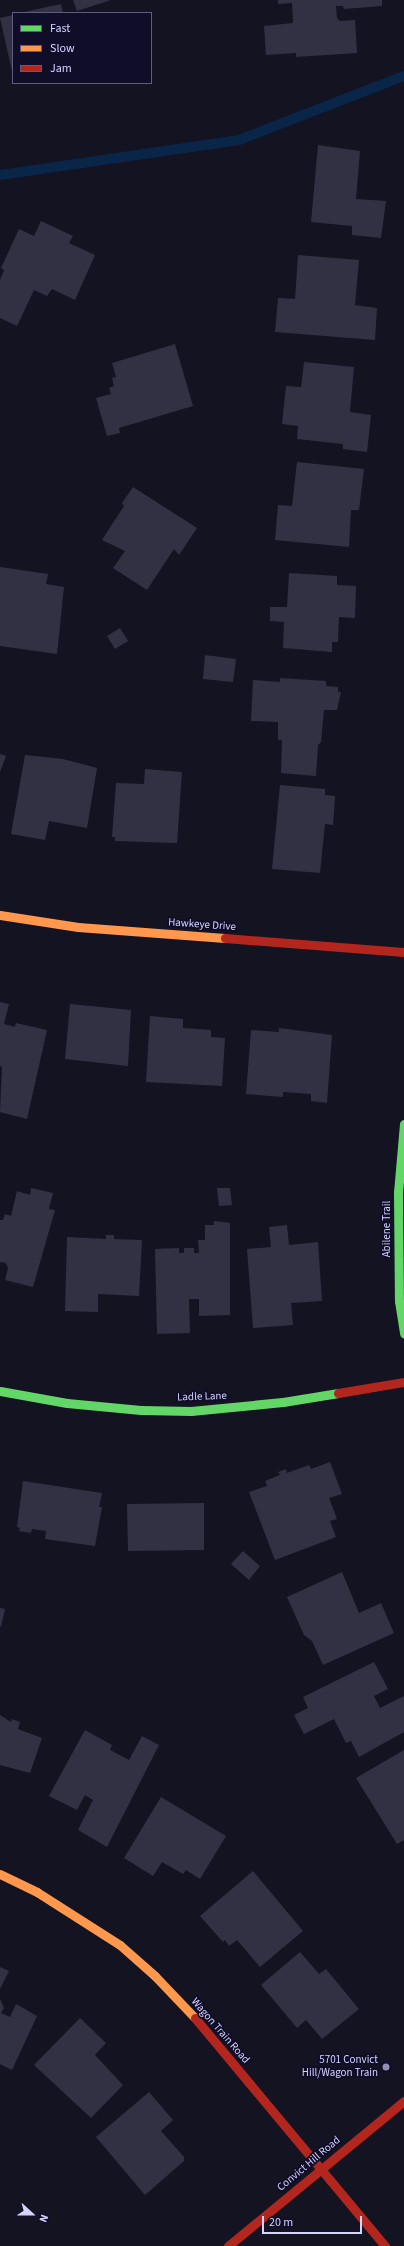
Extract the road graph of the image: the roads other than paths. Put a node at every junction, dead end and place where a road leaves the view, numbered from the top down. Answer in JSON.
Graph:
{"nodes":[{"id":1,"x":0,"y":915,"type":"edge"},
{"id":2,"x":404,"y":952,"type":"edge"},
{"id":3,"x":404,"y":1124,"type":"edge"},
{"id":4,"x":404,"y":1334,"type":"edge"},
{"id":5,"x":404,"y":1382,"type":"edge"},
{"id":6,"x":0,"y":1391,"type":"edge"},
{"id":7,"x":0,"y":1874,"type":"edge"},
{"id":8,"x":404,"y":2101,"type":"edge"},
{"id":9,"x":320,"y":2170,"type":"junction"},
{"id":10,"x":228,"y":2246,"type":"edge"},
{"id":11,"x":385,"y":2246,"type":"edge"}],
"edges":[{"from":1,"to":2,"type":"street","name":"Hawkeye Drive"},
{"from":3,"to":4,"type":"street","name":"Abilene Trail"},
{"from":5,"to":6,"type":"street","name":"Ladle Lane"},
{"from":7,"to":9,"type":"street","name":"Wagon Train Road"},
{"from":8,"to":9,"type":"street","name":"Convict Hill Road"},
{"from":9,"to":10,"type":"street","name":"Convict Hill Road"},
{"from":9,"to":11,"type":"street","name":"Wagon Train Road"}]}
